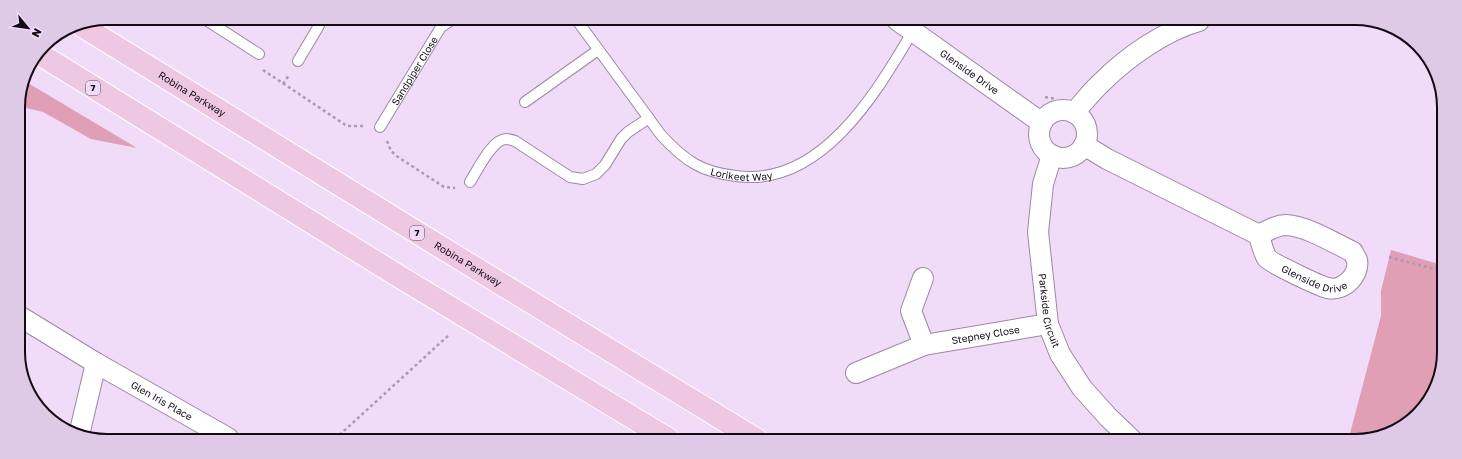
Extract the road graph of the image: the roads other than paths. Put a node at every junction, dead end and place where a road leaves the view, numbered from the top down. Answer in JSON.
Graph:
{"nodes":[{"id":1,"x":214,"y":25,"type":"edge"},
{"id":2,"x":319,"y":25,"type":"edge"},
{"id":3,"x":444,"y":25,"type":"edge"},
{"id":4,"x":580,"y":25,"type":"edge"},
{"id":5,"x":904,"y":25,"type":"edge"},
{"id":6,"x":1187,"y":25,"type":"edge"},
{"id":7,"x":86,"y":28,"type":"edge"},
{"id":8,"x":913,"y":31,"type":"junction"},
{"id":9,"x":598,"y":50,"type":"junction"},
{"id":10,"x":259,"y":54,"type":"road end"},
{"id":11,"x":43,"y":56,"type":"edge"},
{"id":12,"x":298,"y":61,"type":"dead end"},
{"id":13,"x":525,"y":102,"type":"dead end"},
{"id":14,"x":1074,"y":113,"type":"junction"},
{"id":15,"x":649,"y":118,"type":"junction"},
{"id":16,"x":1042,"y":123,"type":"junction"},
{"id":17,"x":380,"y":127,"type":"road end"},
{"id":18,"x":1084,"y":145,"type":"junction"},
{"id":19,"x":1052,"y":155,"type":"junction"},
{"id":20,"x":470,"y":182,"type":"road end"},
{"id":21,"x":1260,"y":240,"type":"dead end"},
{"id":22,"x":922,"y":278,"type":"dead end"},
{"id":23,"x":25,"y":320,"type":"edge"},
{"id":24,"x":1048,"y":324,"type":"junction"},
{"id":25,"x":924,"y":345,"type":"junction"},
{"id":26,"x":96,"y":363,"type":"junction"},
{"id":27,"x":856,"y":373,"type":"dead end"},
{"id":28,"x":80,"y":429,"type":"edge"},
{"id":29,"x":221,"y":434,"type":"edge"},
{"id":30,"x":660,"y":434,"type":"edge"},
{"id":31,"x":747,"y":434,"type":"edge"},
{"id":32,"x":1126,"y":434,"type":"edge"}],
"edges":[{"from":1,"to":10,"type":"lane"},
{"from":2,"to":12,"type":"lane"},
{"from":3,"to":17,"type":"lane","name":"Sandpiper Close"},
{"from":4,"to":9,"type":"lane","name":"Lorikeet Way"},
{"from":5,"to":8,"type":"street","name":"Glenside Drive"},
{"from":6,"to":14,"type":"street"},
{"from":7,"to":31,"type":"main road","name":"Robina Parkway","number":"7"},
{"from":8,"to":15,"type":"lane","name":"Lorikeet Way"},
{"from":8,"to":16,"type":"street","name":"Glenside Drive"},
{"from":9,"to":13,"type":"lane"},
{"from":9,"to":15,"type":"lane","name":"Lorikeet Way"},
{"from":11,"to":30,"type":"main road","number":"7"},
{"from":14,"to":16,"type":"street"},
{"from":14,"to":18,"type":"street"},
{"from":15,"to":20,"type":"lane"},
{"from":16,"to":19,"type":"street"},
{"from":18,"to":19,"type":"street"},
{"from":18,"to":21,"type":"street"},
{"from":19,"to":24,"type":"street","name":"Parkside Circuit"},
{"from":22,"to":25,"type":"street"},
{"from":23,"to":26,"type":"street","name":"Glen Iris Place"},
{"from":24,"to":25,"type":"street","name":"Stepney Close"},
{"from":24,"to":32,"type":"street","name":"Parkside Circuit"},
{"from":25,"to":27,"type":"street","name":"Stepney Close"},
{"from":26,"to":28,"type":"street"},
{"from":26,"to":29,"type":"street","name":"Glen Iris Place"}]}
